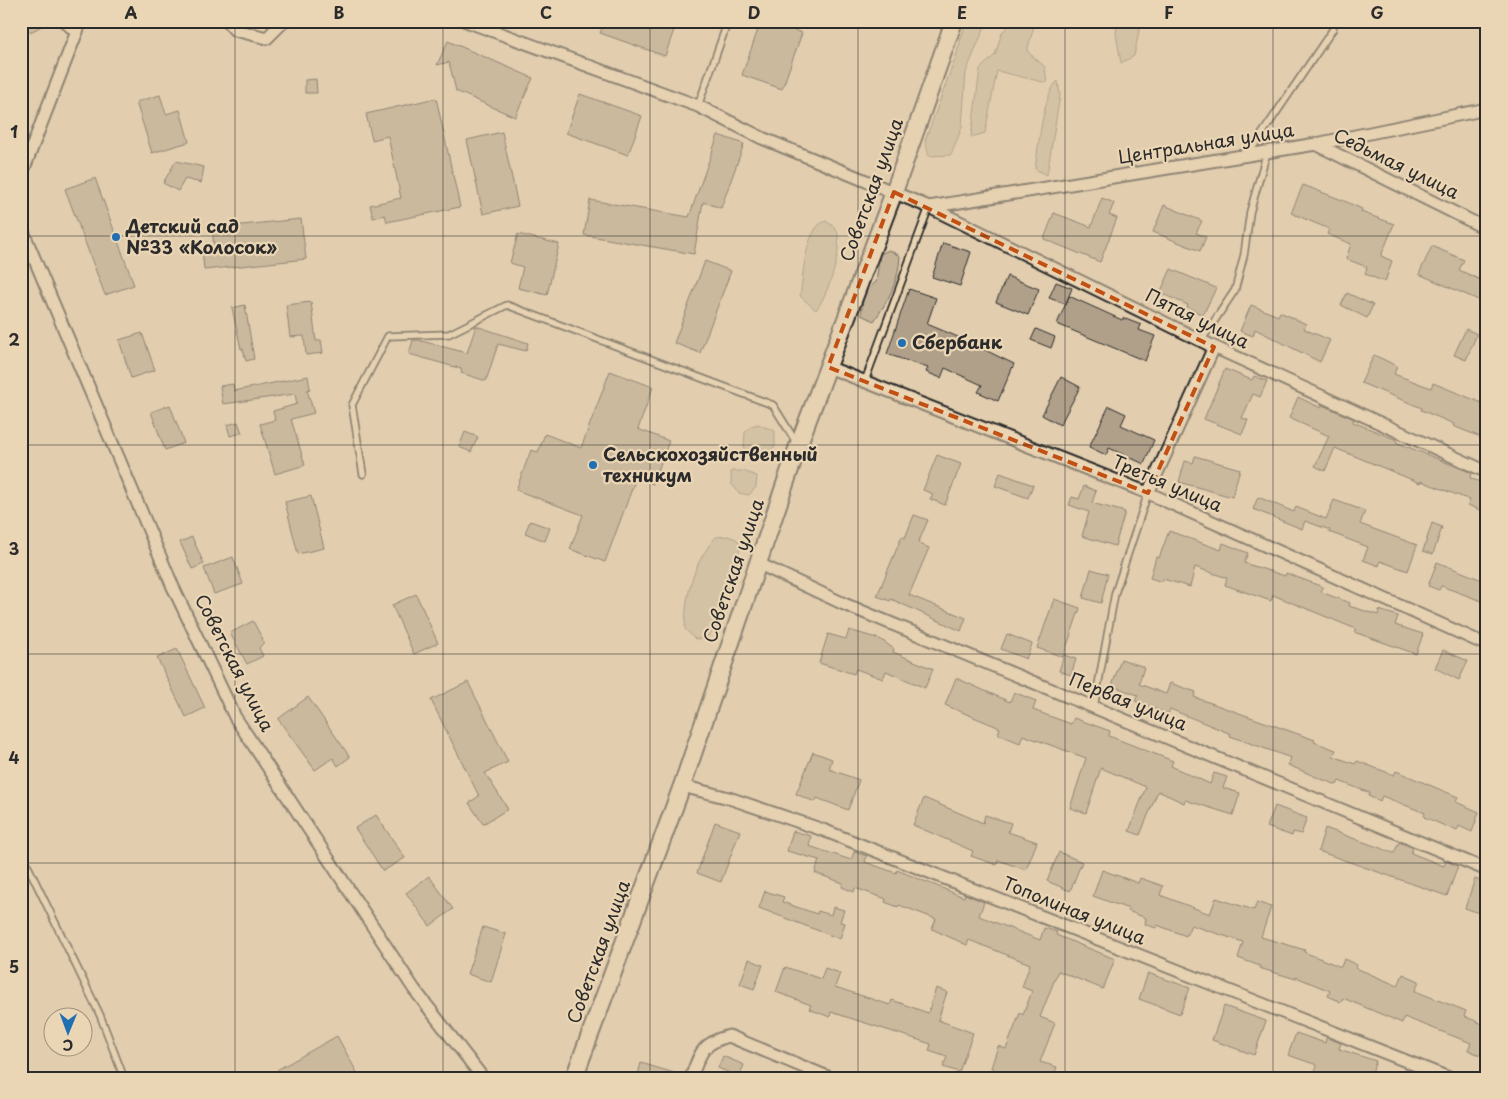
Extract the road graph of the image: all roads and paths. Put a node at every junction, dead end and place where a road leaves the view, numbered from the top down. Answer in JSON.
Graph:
{"nodes":[{"id":1,"x":64,"y":21,"type":"edge"},
{"id":2,"x":227,"y":21,"type":"edge"},
{"id":3,"x":284,"y":21,"type":"edge"},
{"id":4,"x":466,"y":21,"type":"edge"},
{"id":5,"x":728,"y":21,"type":"edge"},
{"id":6,"x":954,"y":21,"type":"edge"},
{"id":7,"x":1333,"y":21,"type":"edge"},
{"id":8,"x":79,"y":27,"type":"edge"},
{"id":9,"x":698,"y":106,"type":"junction"},
{"id":10,"x":1487,"y":109,"type":"edge"},
{"id":11,"x":1316,"y":144,"type":"junction"},
{"id":12,"x":1267,"y":151,"type":"junction"},
{"id":13,"x":1249,"y":154,"type":"junction"},
{"id":14,"x":21,"y":176,"type":"edge"},
{"id":15,"x":894,"y":192,"type":"junction"},
{"id":16,"x":929,"y":207,"type":"junction"},
{"id":17,"x":21,"y":227,"type":"edge"},
{"id":18,"x":1487,"y":229,"type":"edge"},
{"id":19,"x":1201,"y":341,"type":"junction"},
{"id":20,"x":1214,"y":348,"type":"junction"},
{"id":21,"x":828,"y":367,"type":"junction"},
{"id":22,"x":865,"y":381,"type":"junction"},
{"id":23,"x":798,"y":446,"type":"junction"},
{"id":24,"x":1487,"y":472,"type":"edge"},
{"id":25,"x":363,"y":474,"type":"dead end"},
{"id":26,"x":1148,"y":493,"type":"junction"},
{"id":27,"x":757,"y":563,"type":"junction"},
{"id":28,"x":1487,"y":645,"type":"edge"},
{"id":29,"x":1094,"y":707,"type":"junction"},
{"id":30,"x":682,"y":786,"type":"junction"},
{"id":31,"x":21,"y":852,"type":"edge"},
{"id":32,"x":1487,"y":870,"type":"edge"},
{"id":33,"x":124,"y":1078,"type":"edge"},
{"id":34,"x":483,"y":1078,"type":"edge"},
{"id":35,"x":574,"y":1078,"type":"edge"},
{"id":36,"x":691,"y":1078,"type":"edge"},
{"id":37,"x":830,"y":1078,"type":"edge"},
{"id":38,"x":1449,"y":1078,"type":"edge"}],
"edges":[{"from":1,"to":8,"type":"street"},
{"from":2,"to":3,"type":"street"},
{"from":4,"to":9,"type":"street","name":"Пятая улица"},
{"from":5,"to":9,"type":"lane"},
{"from":6,"to":15,"type":"main road","name":"Советская улица"},
{"from":7,"to":13,"type":"lane"},
{"from":8,"to":14,"type":"street"},
{"from":9,"to":15,"type":"street","name":"Пятая улица"},
{"from":10,"to":11,"type":"street","name":"Центральная улица"},
{"from":11,"to":12,"type":"street","name":"Центральная улица"},
{"from":11,"to":18,"type":"street","name":"Седьмая улица"},
{"from":12,"to":13,"type":"street","name":"Центральная улица"},
{"from":12,"to":19,"type":"lane"},
{"from":13,"to":16,"type":"street","name":"Центральная улица"},
{"from":15,"to":16,"type":"street","name":"Пятая улица"},
{"from":15,"to":21,"type":"main road","name":"Советская улица"},
{"from":16,"to":19,"type":"street","name":"Пятая улица"},
{"from":16,"to":22,"type":"lane"},
{"from":17,"to":34,"type":"street","name":"Советская улица"},
{"from":19,"to":20,"type":"street","name":"Пятая улица"},
{"from":20,"to":24,"type":"street","name":"Пятая улица"},
{"from":20,"to":26,"type":"street"},
{"from":21,"to":22,"type":"street","name":"Третья улица"},
{"from":21,"to":23,"type":"main road","name":"Советская улица"},
{"from":22,"to":26,"type":"street","name":"Третья улица"},
{"from":23,"to":25,"type":"lane"},
{"from":23,"to":27,"type":"main road","name":"Советская улица"},
{"from":26,"to":28,"type":"street","name":"Третья улица"},
{"from":26,"to":29,"type":"lane"},
{"from":27,"to":29,"type":"street","name":"Первая улица"},
{"from":27,"to":30,"type":"main road","name":"Советская улица"},
{"from":29,"to":32,"type":"street","name":"Первая улица"},
{"from":30,"to":35,"type":"main road","name":"Советская улица"},
{"from":30,"to":38,"type":"street","name":"Тополиная улица"},
{"from":31,"to":33,"type":"lane"},
{"from":36,"to":37,"type":"street"}]}
